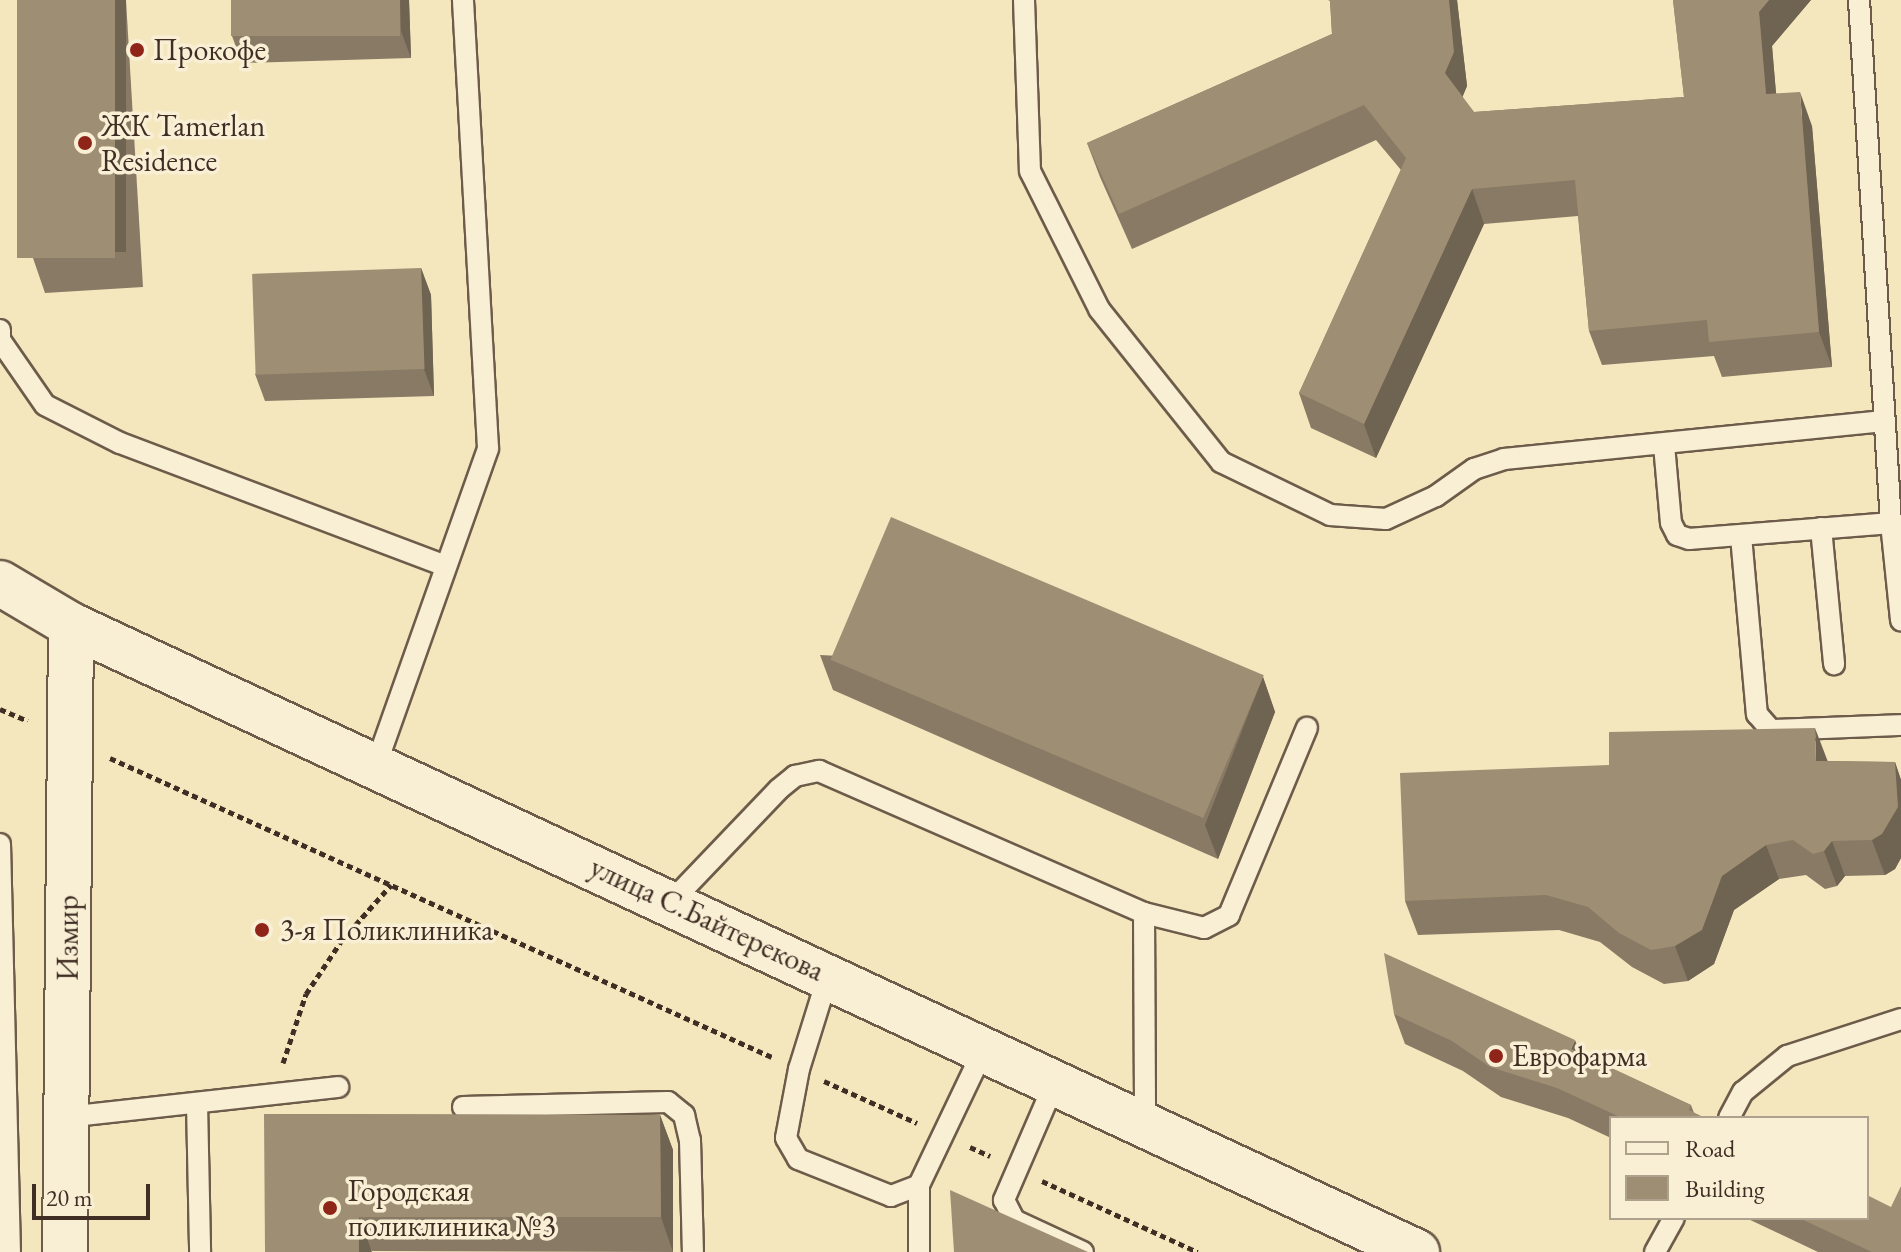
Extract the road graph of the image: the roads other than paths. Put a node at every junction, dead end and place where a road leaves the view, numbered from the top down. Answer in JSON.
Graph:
{"nodes":[{"id":1,"x":463,"y":0,"type":"edge"},
{"id":2,"x":1024,"y":0,"type":"edge"},
{"id":3,"x":1859,"y":0,"type":"edge"},
{"id":4,"x":0,"y":330,"type":"edge"},
{"id":5,"x":1884,"y":421,"type":"junction"},
{"id":6,"x":1664,"y":445,"type":"junction"},
{"id":7,"x":1891,"y":523,"type":"junction"},
{"id":8,"x":1821,"y":528,"type":"junction"},
{"id":9,"x":1741,"y":536,"type":"junction"},
{"id":10,"x":445,"y":566,"type":"junction"},
{"id":11,"x":0,"y":583,"type":"edge"},
{"id":12,"x":1901,"y":620,"type":"edge"},
{"id":13,"x":71,"y":625,"type":"junction"},
{"id":14,"x":1834,"y":664,"type":"dead end"},
{"id":15,"x":1901,"y":725,"type":"edge"},
{"id":16,"x":1307,"y":728,"type":"dead end"},
{"id":17,"x":376,"y":765,"type":"junction"},
{"id":18,"x":0,"y":844,"type":"edge"},
{"id":19,"x":671,"y":902,"type":"junction"},
{"id":20,"x":1144,"y":913,"type":"junction"},
{"id":21,"x":828,"y":976,"type":"junction"},
{"id":22,"x":1901,"y":1019,"type":"edge"},
{"id":23,"x":984,"y":1049,"type":"junction"},
{"id":24,"x":1055,"y":1082,"type":"junction"},
{"id":25,"x":338,"y":1087,"type":"dead end"},
{"id":26,"x":197,"y":1103,"type":"junction"},
{"id":27,"x":463,"y":1107,"type":"dead end"},
{"id":28,"x":1730,"y":1116,"type":"edge"},
{"id":29,"x":66,"y":1117,"type":"junction"},
{"id":30,"x":1145,"y":1124,"type":"junction"},
{"id":31,"x":919,"y":1185,"type":"junction"},
{"id":32,"x":1673,"y":1220,"type":"edge"},
{"id":33,"x":10,"y":1252,"type":"edge"},
{"id":34,"x":65,"y":1252,"type":"edge"},
{"id":35,"x":200,"y":1252,"type":"edge"},
{"id":36,"x":693,"y":1252,"type":"edge"},
{"id":37,"x":919,"y":1252,"type":"edge"},
{"id":38,"x":1083,"y":1252,"type":"edge"},
{"id":39,"x":1417,"y":1252,"type":"edge"},
{"id":40,"x":1655,"y":1252,"type":"edge"}],
"edges":[{"from":1,"to":10,"type":"lane"},
{"from":2,"to":6,"type":"lane"},
{"from":3,"to":5,"type":"lane"},
{"from":4,"to":10,"type":"lane"},
{"from":5,"to":6,"type":"lane"},
{"from":5,"to":7,"type":"lane"},
{"from":6,"to":9,"type":"lane"},
{"from":7,"to":8,"type":"lane"},
{"from":7,"to":12,"type":"lane"},
{"from":8,"to":9,"type":"lane"},
{"from":8,"to":14,"type":"lane"},
{"from":9,"to":15,"type":"lane"},
{"from":10,"to":17,"type":"lane"},
{"from":11,"to":13,"type":"main road","name":"улица С.Байтерекова"},
{"from":13,"to":17,"type":"main road","name":"улица С.Байтерекова"},
{"from":13,"to":29,"type":"main road","name":"Измир"},
{"from":16,"to":20,"type":"lane"},
{"from":17,"to":19,"type":"main road","name":"улица С.Байтерекова"},
{"from":18,"to":33,"type":"lane"},
{"from":19,"to":20,"type":"lane"},
{"from":19,"to":21,"type":"main road","name":"улица С.Байтерекова"},
{"from":20,"to":30,"type":"lane"},
{"from":21,"to":23,"type":"main road","name":"улица С.Байтерекова"},
{"from":21,"to":31,"type":"lane"},
{"from":22,"to":28,"type":"lane"},
{"from":23,"to":24,"type":"main road","name":"улица С.Байтерекова"},
{"from":23,"to":31,"type":"lane"},
{"from":24,"to":30,"type":"main road","name":"улица С.Байтерекова"},
{"from":24,"to":38,"type":"lane"},
{"from":25,"to":26,"type":"lane"},
{"from":26,"to":29,"type":"lane"},
{"from":26,"to":35,"type":"lane"},
{"from":27,"to":36,"type":"lane"},
{"from":29,"to":34,"type":"main road","name":"Измир"},
{"from":30,"to":39,"type":"main road","name":"улица С.Байтерекова"},
{"from":31,"to":37,"type":"lane"},
{"from":32,"to":40,"type":"lane"}]}
